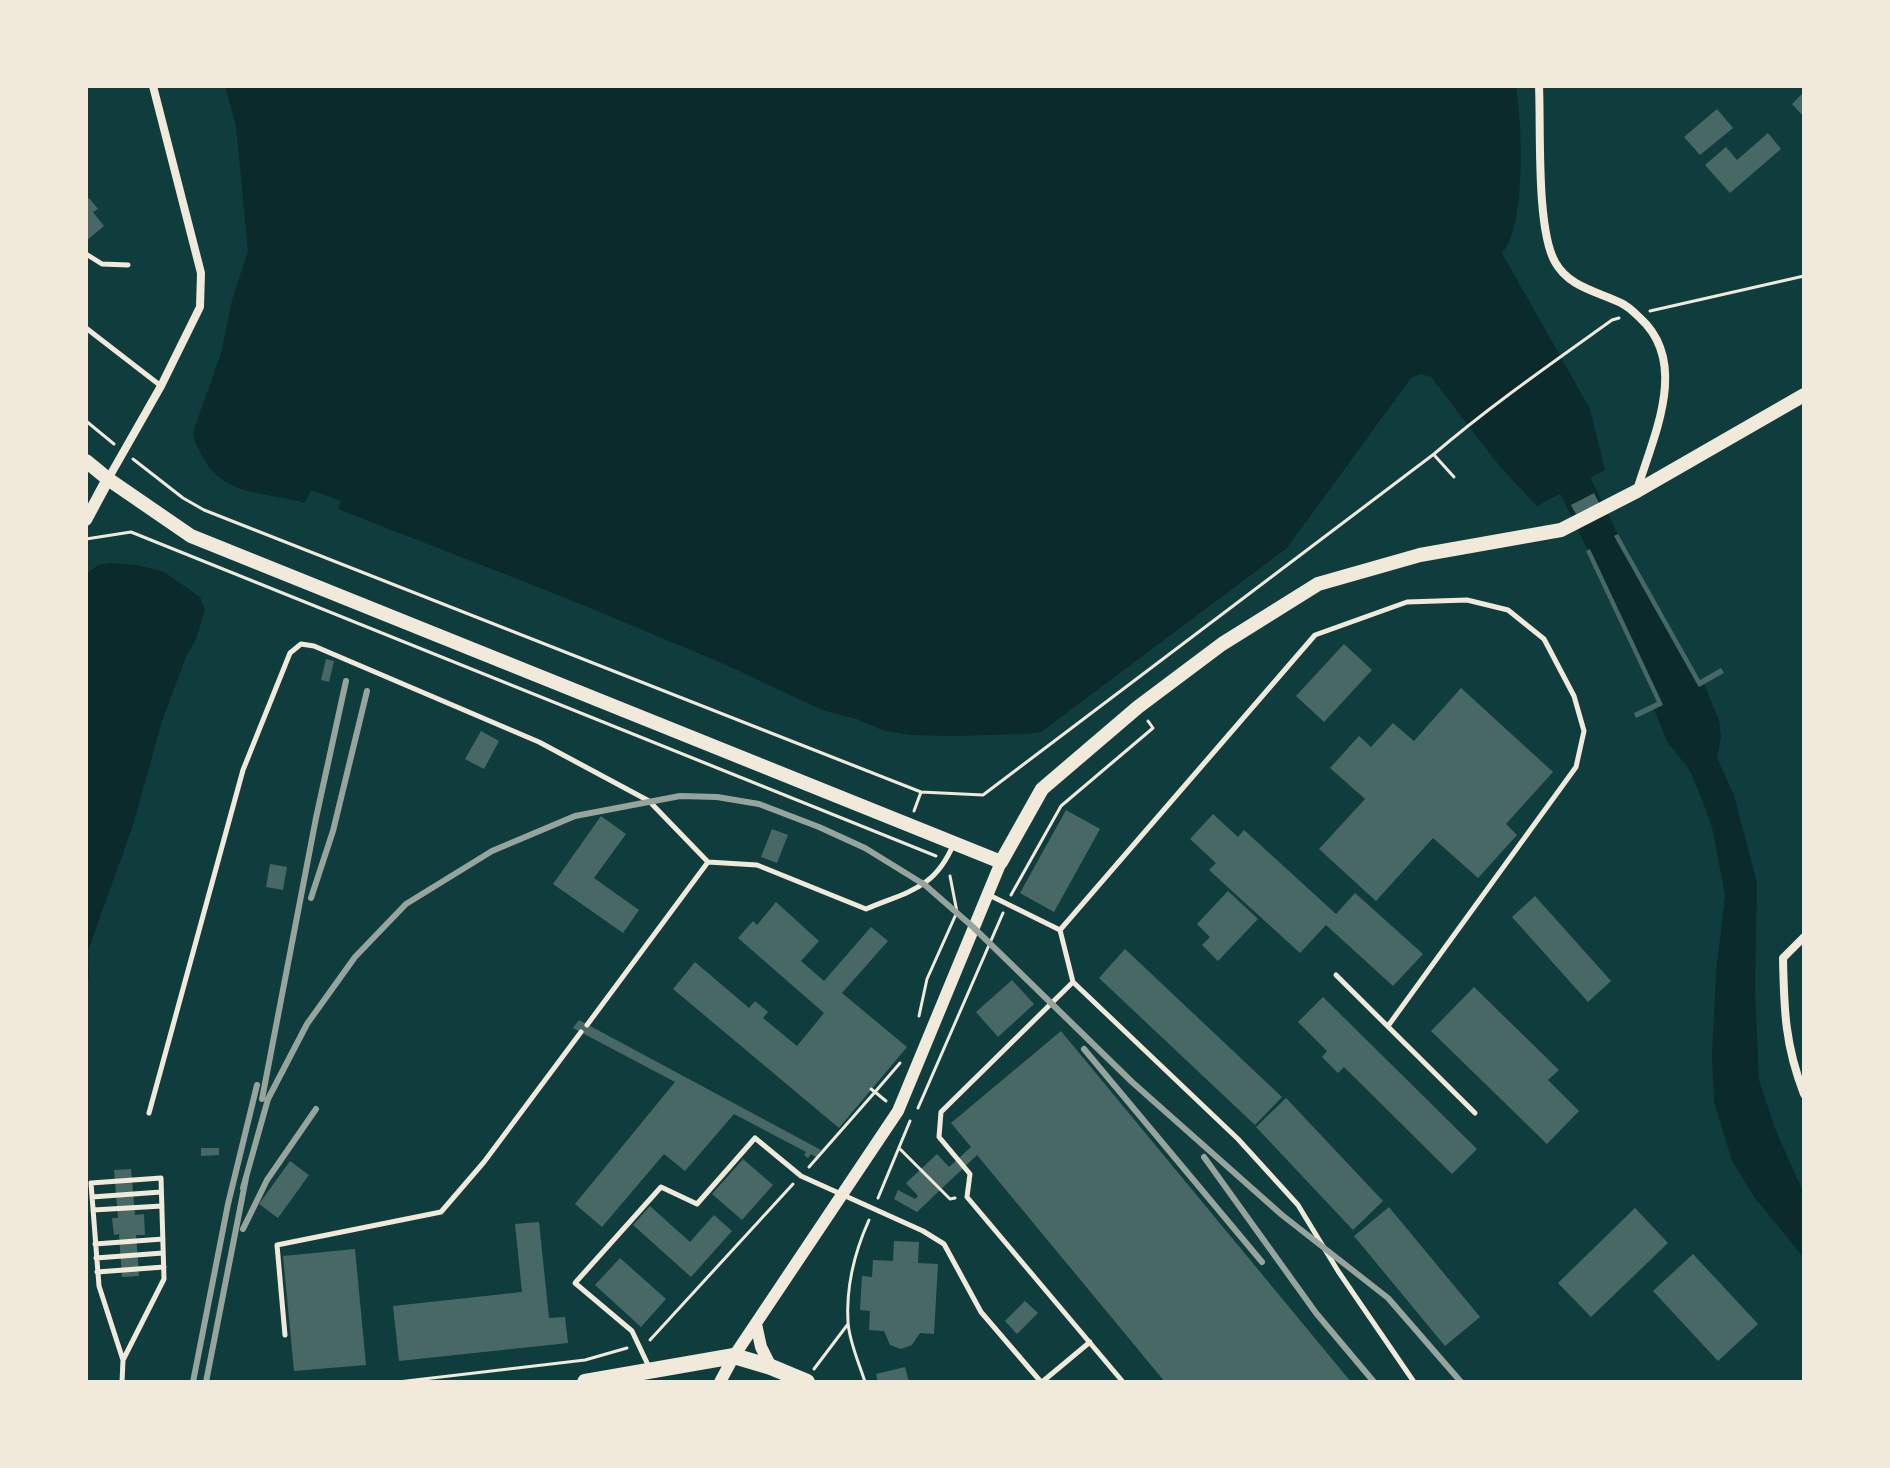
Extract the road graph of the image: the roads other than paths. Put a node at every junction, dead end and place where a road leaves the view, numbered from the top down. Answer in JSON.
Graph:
{"nodes":[{"id":1,"x":153,"y":86,"type":"edge"},
{"id":2,"x":1539,"y":86,"type":"edge"},
{"id":3,"x":86,"y":254,"type":"edge"},
{"id":4,"x":128,"y":265,"type":"dead end"},
{"id":5,"x":86,"y":328,"type":"edge"},
{"id":6,"x":161,"y":386,"type":"junction"},
{"id":7,"x":1804,"y":395,"type":"edge"},
{"id":8,"x":86,"y":461,"type":"edge"},
{"id":9,"x":108,"y":479,"type":"junction"},
{"id":10,"x":1637,"y":491,"type":"junction"},
{"id":11,"x":86,"y":520,"type":"edge"},
{"id":12,"x":955,"y":842,"type":"junction"},
{"id":13,"x":708,"y":862,"type":"junction"},
{"id":14,"x":1001,"y":862,"type":"junction"},
{"id":15,"x":987,"y":893,"type":"junction"},
{"id":16,"x":1060,"y":930,"type":"junction"},
{"id":17,"x":1804,"y":937,"type":"edge"},
{"id":18,"x":1336,"y":975,"type":"dead end"},
{"id":19,"x":1073,"y":982,"type":"junction"},
{"id":20,"x":587,"y":1025,"type":"dead end"},
{"id":21,"x":1388,"y":1026,"type":"junction"},
{"id":22,"x":581,"y":1032,"type":"dead end"},
{"id":23,"x":1804,"y":1094,"type":"edge"},
{"id":24,"x":149,"y":1113,"type":"dead end"},
{"id":25,"x":1475,"y":1113,"type":"dead end"},
{"id":26,"x":161,"y":1192,"type":"junction"},
{"id":27,"x":841,"y":1196,"type":"junction"},
{"id":28,"x":92,"y":1197,"type":"junction"},
{"id":29,"x":162,"y":1206,"type":"junction"},
{"id":30,"x":93,"y":1210,"type":"junction"},
{"id":31,"x":163,"y":1239,"type":"junction"},
{"id":32,"x":95,"y":1244,"type":"junction"},
{"id":33,"x":163,"y":1253,"type":"junction"},
{"id":34,"x":96,"y":1258,"type":"junction"},
{"id":35,"x":164,"y":1267,"type":"junction"},
{"id":36,"x":97,"y":1272,"type":"junction"},
{"id":37,"x":756,"y":1324,"type":"junction"},
{"id":38,"x":285,"y":1335,"type":"dead end"},
{"id":39,"x":1090,"y":1342,"type":"junction"},
{"id":40,"x":734,"y":1356,"type":"junction"},
{"id":41,"x":123,"y":1360,"type":"junction"},
{"id":42,"x":771,"y":1367,"type":"junction"},
{"id":43,"x":651,"y":1371,"type":"junction"},
{"id":44,"x":122,"y":1382,"type":"edge"},
{"id":45,"x":585,"y":1382,"type":"edge"},
{"id":46,"x":720,"y":1382,"type":"edge"},
{"id":47,"x":806,"y":1382,"type":"edge"},
{"id":48,"x":1042,"y":1382,"type":"edge"},
{"id":49,"x":1123,"y":1382,"type":"edge"},
{"id":50,"x":1414,"y":1382,"type":"edge"}],
"edges":[{"from":1,"to":6,"type":"street"},
{"from":2,"to":10,"type":"street"},
{"from":3,"to":4,"type":"lane"},
{"from":5,"to":6,"type":"lane"},
{"from":6,"to":9,"type":"street"},
{"from":7,"to":10,"type":"main road"},
{"from":8,"to":9,"type":"main road"},
{"from":9,"to":11,"type":"street"},
{"from":9,"to":12,"type":"main road"},
{"from":10,"to":14,"type":"main road"},
{"from":12,"to":13,"type":"lane"},
{"from":12,"to":14,"type":"main road"},
{"from":13,"to":20,"type":"lane"},
{"from":13,"to":24,"type":"lane"},
{"from":14,"to":15,"type":"street"},
{"from":15,"to":16,"type":"lane"},
{"from":15,"to":27,"type":"street"},
{"from":16,"to":19,"type":"lane"},
{"from":16,"to":21,"type":"lane"},
{"from":17,"to":23,"type":"street"},
{"from":18,"to":21,"type":"lane"},
{"from":19,"to":39,"type":"lane"},
{"from":19,"to":50,"type":"lane"},
{"from":21,"to":25,"type":"lane"},
{"from":22,"to":38,"type":"lane"},
{"from":26,"to":28,"type":"lane"},
{"from":26,"to":28,"type":"lane"},
{"from":26,"to":29,"type":"lane"},
{"from":27,"to":37,"type":"street"},
{"from":27,"to":43,"type":"lane"},
{"from":27,"to":48,"type":"lane"},
{"from":28,"to":30,"type":"lane"},
{"from":29,"to":30,"type":"lane"},
{"from":29,"to":31,"type":"lane"},
{"from":30,"to":32,"type":"lane"},
{"from":31,"to":32,"type":"lane"},
{"from":31,"to":33,"type":"lane"},
{"from":32,"to":34,"type":"lane"},
{"from":33,"to":34,"type":"lane"},
{"from":33,"to":35,"type":"lane"},
{"from":34,"to":36,"type":"lane"},
{"from":35,"to":36,"type":"lane"},
{"from":35,"to":41,"type":"lane"},
{"from":36,"to":41,"type":"lane"},
{"from":37,"to":40,"type":"street"},
{"from":37,"to":42,"type":"street"},
{"from":39,"to":48,"type":"lane"},
{"from":39,"to":49,"type":"lane"},
{"from":40,"to":42,"type":"main road"},
{"from":40,"to":43,"type":"main road"},
{"from":40,"to":46,"type":"street"},
{"from":41,"to":44,"type":"lane"},
{"from":42,"to":47,"type":"main road"},
{"from":43,"to":45,"type":"main road"}]}
